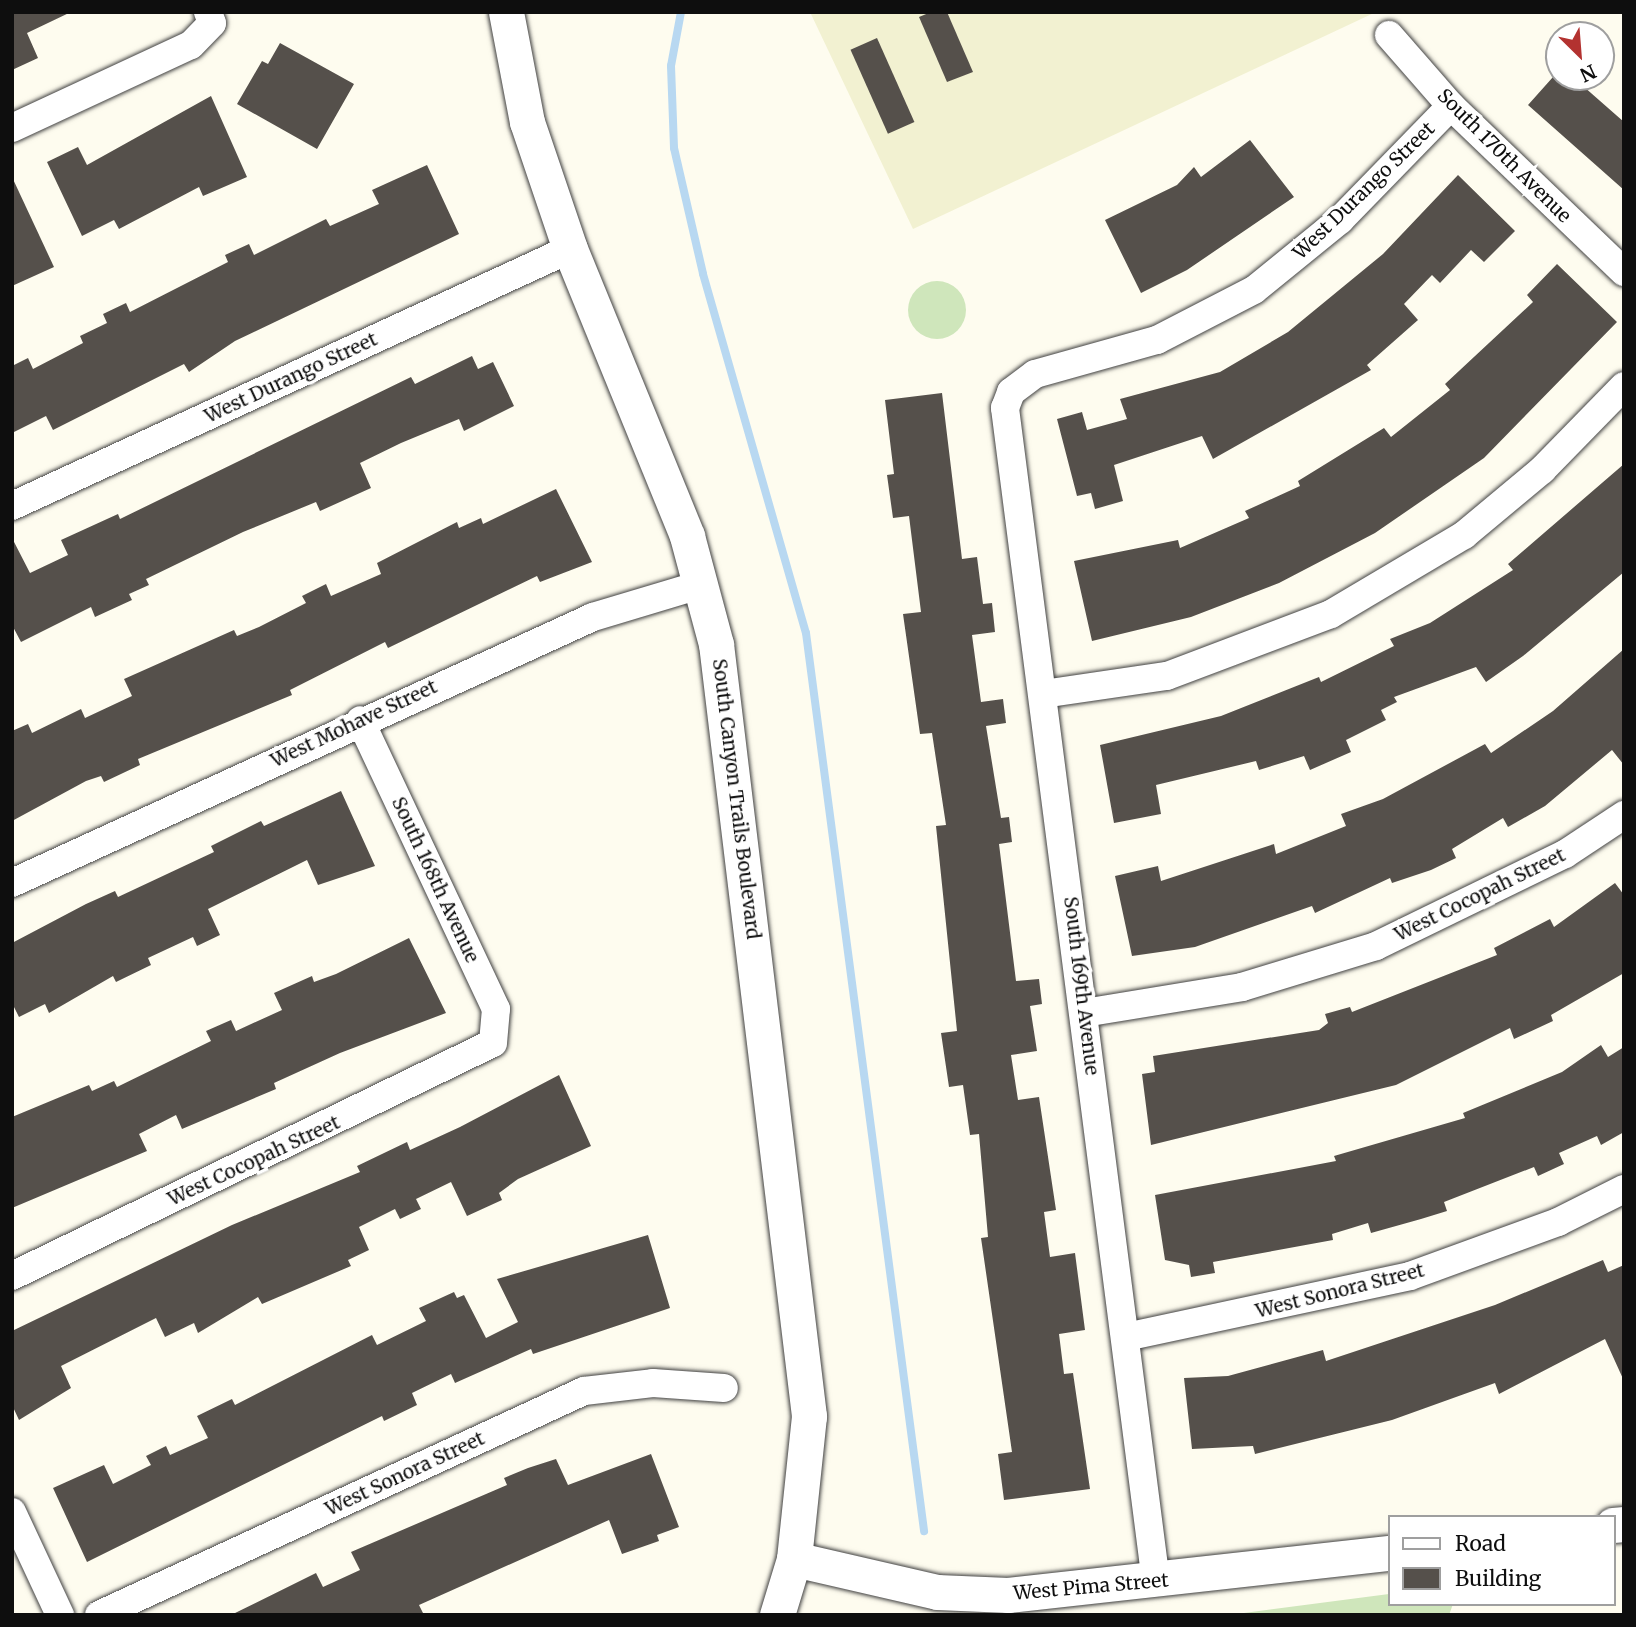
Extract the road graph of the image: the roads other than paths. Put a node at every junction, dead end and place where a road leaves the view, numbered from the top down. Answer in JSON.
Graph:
{"nodes":[{"id":1,"x":506,"y":12,"type":"edge"},
{"id":2,"x":210,"y":18,"type":"edge"},
{"id":3,"x":1389,"y":35,"type":"dead end"},
{"id":4,"x":1451,"y":106,"type":"junction"},
{"id":5,"x":12,"y":128,"type":"edge"},
{"id":6,"x":570,"y":249,"type":"junction"},
{"id":7,"x":1624,"y":272,"type":"edge"},
{"id":8,"x":1624,"y":386,"type":"edge"},
{"id":9,"x":1011,"y":392,"type":"joint"},
{"id":10,"x":12,"y":506,"type":"edge"},
{"id":11,"x":703,"y":584,"type":"junction"},
{"id":12,"x":1043,"y":694,"type":"junction"},
{"id":13,"x":360,"y":720,"type":"junction"},
{"id":14,"x":1624,"y":815,"type":"edge"},
{"id":15,"x":12,"y":883,"type":"edge"},
{"id":16,"x":1084,"y":1013,"type":"junction"},
{"id":17,"x":493,"y":1043,"type":"joint"},
{"id":18,"x":1624,"y":1189,"type":"edge"},
{"id":19,"x":12,"y":1276,"type":"edge"},
{"id":20,"x":1126,"y":1337,"type":"junction"},
{"id":21,"x":724,"y":1388,"type":"dead end"},
{"id":22,"x":12,"y":1512,"type":"edge"},
{"id":23,"x":1388,"y":1553,"type":"edge"},
{"id":24,"x":794,"y":1559,"type":"junction"},
{"id":25,"x":1156,"y":1582,"type":"junction"},
{"id":26,"x":60,"y":1615,"type":"edge"},
{"id":27,"x":99,"y":1615,"type":"edge"},
{"id":28,"x":777,"y":1615,"type":"edge"}],
"edges":[{"from":1,"to":6,"type":"street","name":"South Canyon Trails Boulevard"},
{"from":2,"to":5,"type":"street"},
{"from":3,"to":4,"type":"street","name":"South 170th Avenue"},
{"from":4,"to":7,"type":"street","name":"South 170th Avenue"},
{"from":4,"to":9,"type":"street","name":"West Durango Street"},
{"from":6,"to":10,"type":"street","name":"West Durango Street"},
{"from":6,"to":11,"type":"street","name":"South Canyon Trails Boulevard"},
{"from":8,"to":12,"type":"street"},
{"from":9,"to":12,"type":"street","name":"South 169th Avenue"},
{"from":11,"to":13,"type":"street","name":"West Mohave Street"},
{"from":11,"to":24,"type":"street","name":"South Canyon Trails Boulevard"},
{"from":12,"to":16,"type":"street","name":"South 169th Avenue"},
{"from":13,"to":15,"type":"street","name":"West Mohave Street"},
{"from":13,"to":17,"type":"street","name":"South 168th Avenue"},
{"from":14,"to":16,"type":"street","name":"West Cocopah Street"},
{"from":16,"to":20,"type":"street","name":"South 169th Avenue"},
{"from":17,"to":19,"type":"street","name":"West Cocopah Street"},
{"from":18,"to":20,"type":"street","name":"West Sonora Street"},
{"from":20,"to":25,"type":"street","name":"South 169th Avenue"},
{"from":21,"to":27,"type":"street","name":"West Sonora Street"},
{"from":22,"to":26,"type":"street"},
{"from":23,"to":25,"type":"street","name":"West Pima Street"},
{"from":24,"to":25,"type":"street","name":"West Pima Street"},
{"from":24,"to":28,"type":"street","name":"South Canyon Trails Boulevard"}]}
